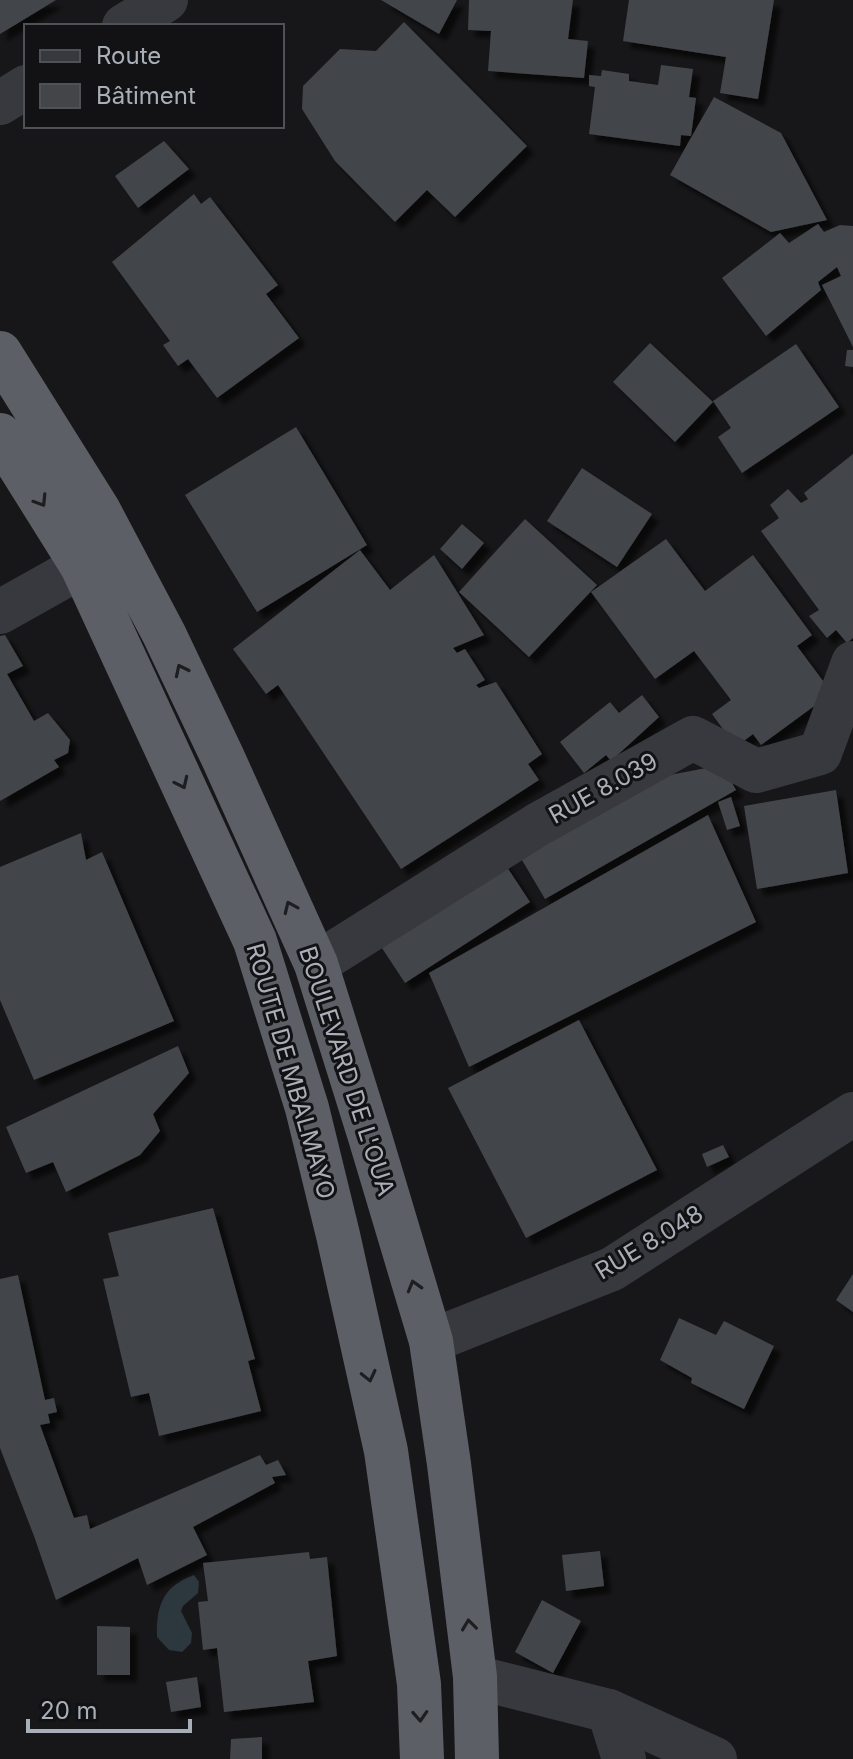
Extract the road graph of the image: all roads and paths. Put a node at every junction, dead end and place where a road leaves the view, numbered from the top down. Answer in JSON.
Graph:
{"nodes":[{"id":1,"x":166,"y":0,"type":"edge"},
{"id":2,"x":127,"y":24,"type":"edge"},
{"id":3,"x":24,"y":88,"type":"edge"},
{"id":4,"x":0,"y":103,"type":"edge"},
{"id":5,"x":0,"y":353,"type":"edge"},
{"id":6,"x":0,"y":435,"type":"edge"},
{"id":7,"x":82,"y":566,"type":"junction"},
{"id":8,"x":0,"y":612,"type":"edge"},
{"id":9,"x":853,"y":663,"type":"edge"},
{"id":10,"x":316,"y":964,"type":"junction"},
{"id":11,"x":853,"y":1114,"type":"edge"},
{"id":12,"x":431,"y":1341,"type":"junction"},
{"id":13,"x":475,"y":1677,"type":"junction"},
{"id":14,"x":609,"y":1711,"type":"junction"},
{"id":15,"x":422,"y":1759,"type":"edge"},
{"id":16,"x":477,"y":1759,"type":"edge"},
{"id":17,"x":624,"y":1759,"type":"edge"},
{"id":18,"x":715,"y":1759,"type":"edge"}],
"edges":[{"from":1,"to":2,"type":"street"},
{"from":3,"to":4,"type":"street"},
{"from":10,"to":5,"type":"highway","name":"BOULEVARD DE L'OUA","one_way":true},
{"from":6,"to":7,"type":"highway","name":"ROUTE DE MBALMAYO","one_way":true},
{"from":7,"to":8,"type":"street"},
{"from":7,"to":15,"type":"highway","name":"ROUTE DE MBALMAYO","one_way":true},
{"from":9,"to":10,"type":"street","name":"RUE 8.039"},
{"from":12,"to":10,"type":"highway","name":"BOULEVARD DE L'OUA","one_way":true},
{"from":11,"to":12,"type":"street","name":"RUE 8.048"},
{"from":13,"to":12,"type":"highway","name":"BOULEVARD DE L'OUA","one_way":true},
{"from":13,"to":14,"type":"street"},
{"from":13,"to":16,"type":"highway","name":"BOULEVARD DE L'OUA"},
{"from":14,"to":17,"type":"street"},
{"from":14,"to":18,"type":"street"}]}
